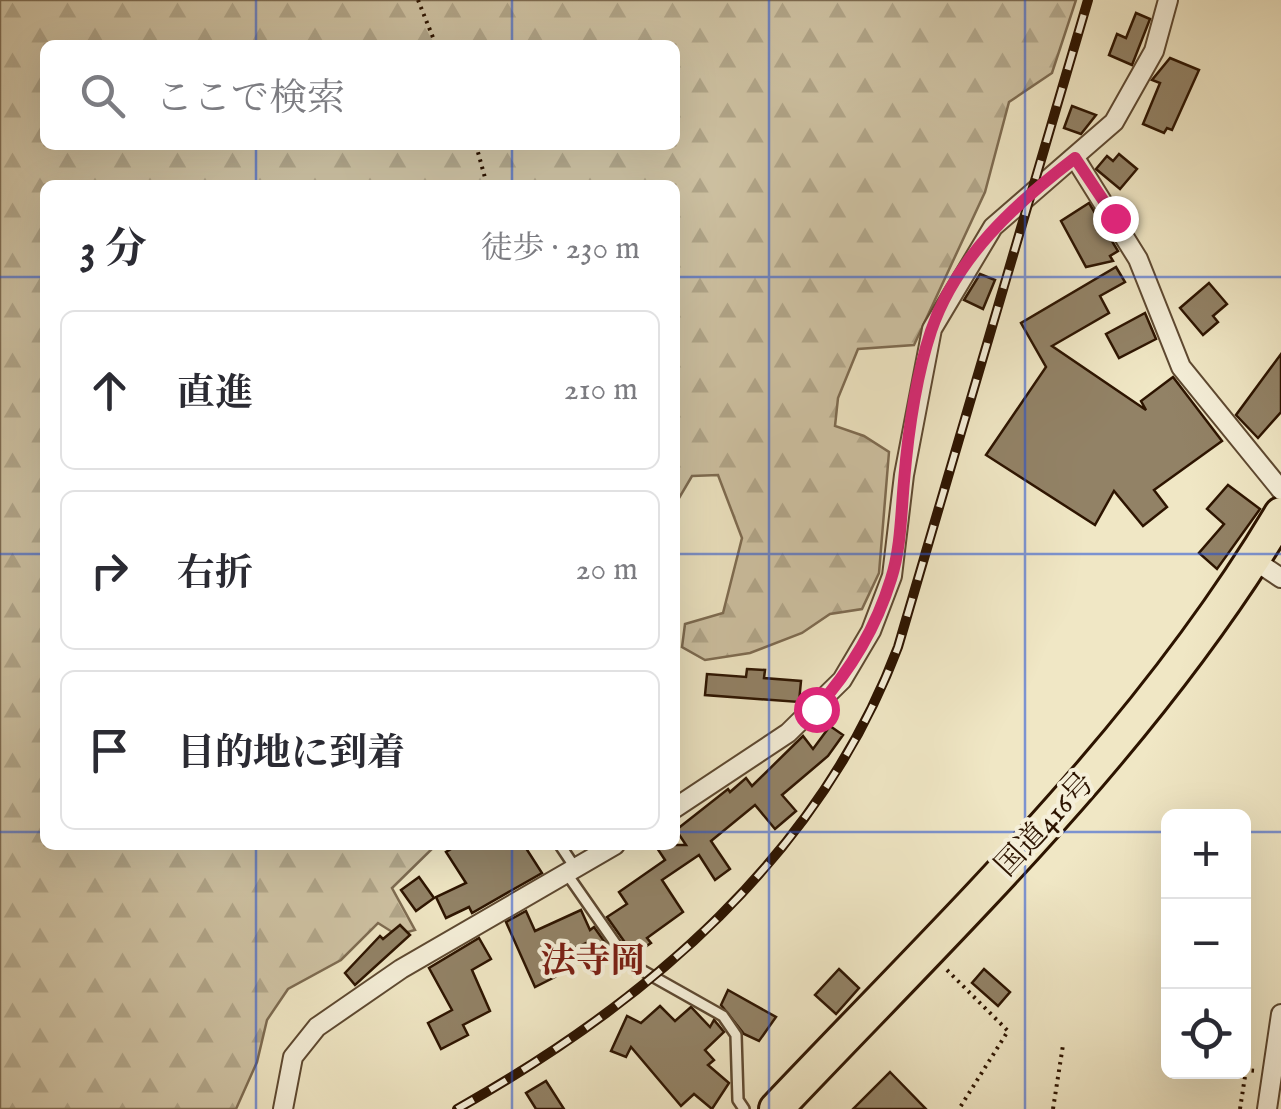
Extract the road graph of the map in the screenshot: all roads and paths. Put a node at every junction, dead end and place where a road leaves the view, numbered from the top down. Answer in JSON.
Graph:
{"nodes":[{"id":1,"x":418,"y":0,"type":"edge"},
{"id":2,"x":1168,"y":0,"type":"edge"},
{"id":3,"x":434,"y":40,"type":"edge"},
{"id":4,"x":477,"y":150,"type":"edge"},
{"id":5,"x":1075,"y":158,"type":"junction"},
{"id":6,"x":486,"y":180,"type":"edge"},
{"id":7,"x":1281,"y":490,"type":"edge"},
{"id":8,"x":1281,"y":514,"type":"edge"},
{"id":9,"x":1267,"y":569,"type":"edge"},
{"id":10,"x":680,"y":805,"type":"edge"},
{"id":11,"x":562,"y":850,"type":"edge"},
{"id":12,"x":607,"y":850,"type":"edge"},
{"id":13,"x":571,"y":872,"type":"junction"},
{"id":14,"x":926,"y":949,"type":"junction"},
{"id":15,"x":1281,"y":1014,"type":"edge"},
{"id":16,"x":1063,"y":1045,"type":"dead end"},
{"id":17,"x":1272,"y":1073,"type":"junction"},
{"id":18,"x":282,"y":1109,"type":"edge"},
{"id":19,"x":744,"y":1109,"type":"edge"},
{"id":20,"x":776,"y":1109,"type":"edge"},
{"id":21,"x":958,"y":1109,"type":"edge"},
{"id":22,"x":1053,"y":1109,"type":"edge"},
{"id":23,"x":1240,"y":1109,"type":"edge"},
{"id":24,"x":1267,"y":1109,"type":"edge"}],
"edges":[{"from":1,"to":3,"type":"path"},
{"from":2,"to":5,"type":"street"},
{"from":4,"to":6,"type":"path"},
{"from":5,"to":7,"type":"street"},
{"from":5,"to":10,"type":"street"},
{"from":8,"to":9,"type":"highway","name":"国道416号"},
{"from":9,"to":14,"type":"highway","name":"国道416号"},
{"from":11,"to":13,"type":"lane"},
{"from":12,"to":13,"type":"street"},
{"from":13,"to":18,"type":"street"},
{"from":13,"to":19,"type":"lane"},
{"from":14,"to":20,"type":"highway","name":"国道416号"},
{"from":14,"to":21,"type":"path"},
{"from":15,"to":17,"type":"street"},
{"from":16,"to":22,"type":"path"},
{"from":17,"to":23,"type":"path"},
{"from":17,"to":24,"type":"street"}]}
